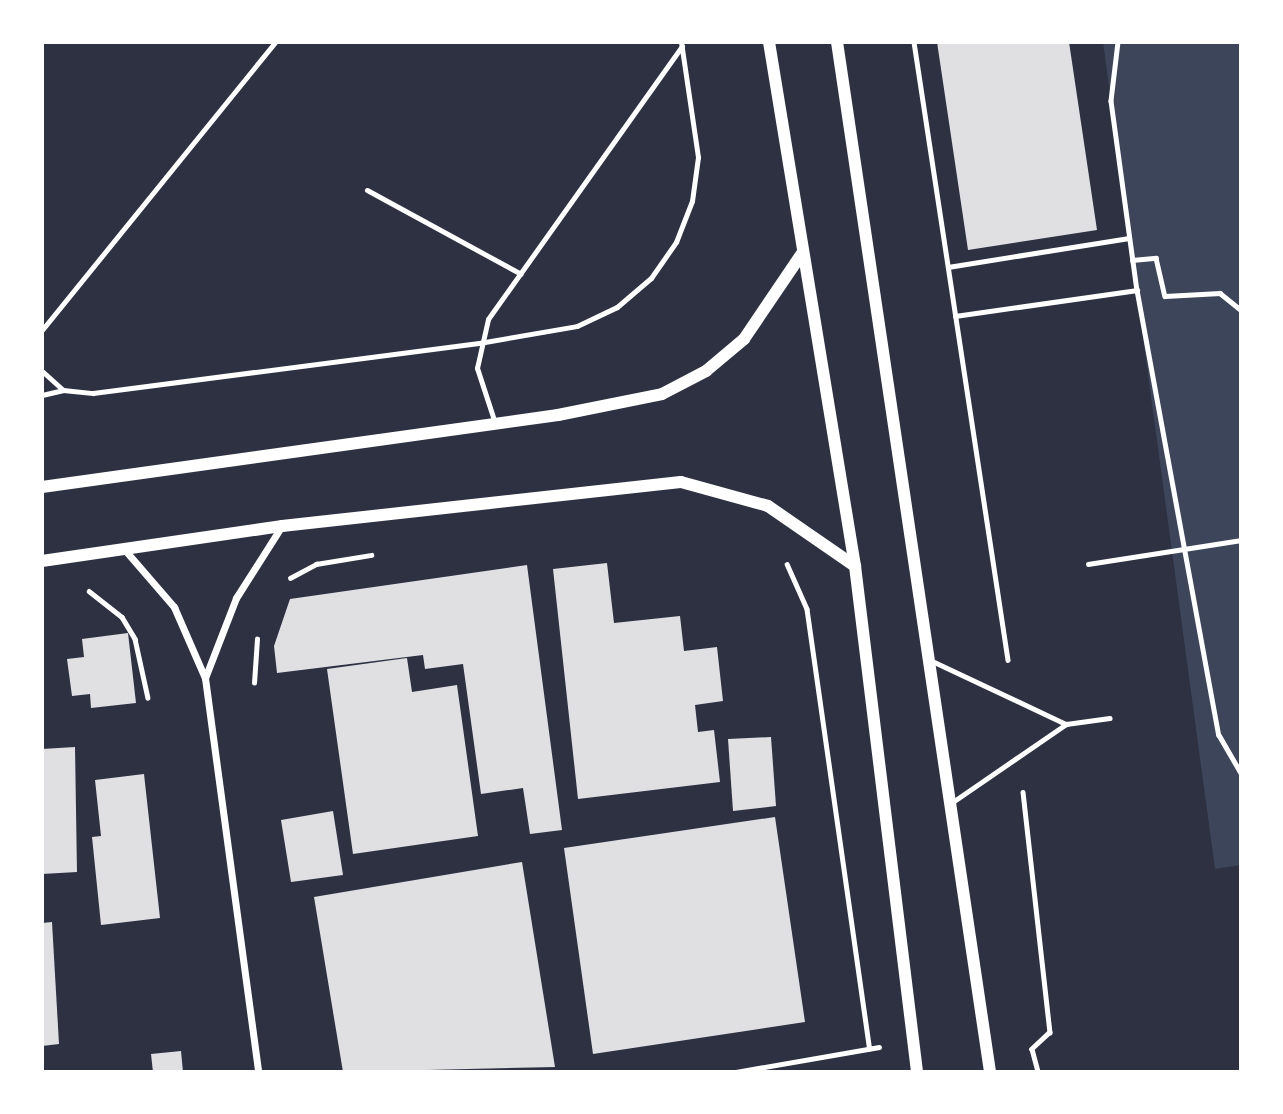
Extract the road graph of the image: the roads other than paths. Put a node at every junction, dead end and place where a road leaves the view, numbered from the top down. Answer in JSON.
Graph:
{"nodes":[{"id":1,"x":275,"y":42,"type":"edge"},
{"id":2,"x":768,"y":42,"type":"edge"},
{"id":3,"x":837,"y":42,"type":"edge"},
{"id":4,"x":681,"y":44,"type":"edge"},
{"id":5,"x":367,"y":190,"type":"dead end"},
{"id":6,"x":803,"y":253,"type":"junction"},
{"id":7,"x":520,"y":274,"type":"junction"},
{"id":8,"x":42,"y":330,"type":"edge"},
{"id":9,"x":479,"y":344,"type":"junction"},
{"id":10,"x":42,"y":371,"type":"edge"},
{"id":11,"x":63,"y":390,"type":"junction"},
{"id":12,"x":42,"y":395,"type":"edge"},
{"id":13,"x":495,"y":423,"type":"junction"},
{"id":14,"x":42,"y":487,"type":"edge"},
{"id":15,"x":282,"y":526,"type":"junction"},
{"id":16,"x":124,"y":549,"type":"junction"},
{"id":17,"x":42,"y":561,"type":"edge"},
{"id":18,"x":855,"y":566,"type":"junction"},
{"id":19,"x":934,"y":662,"type":"junction"},
{"id":20,"x":205,"y":678,"type":"junction"},
{"id":21,"x":1110,"y":718,"type":"dead end"},
{"id":22,"x":1066,"y":724,"type":"junction"},
{"id":23,"x":954,"y":801,"type":"junction"},
{"id":24,"x":258,"y":1072,"type":"edge"},
{"id":25,"x":917,"y":1072,"type":"edge"},
{"id":26,"x":990,"y":1072,"type":"edge"}],
"edges":[{"from":1,"to":8,"type":"lane"},
{"from":2,"to":6,"type":"street"},
{"from":3,"to":19,"type":"street"},
{"from":4,"to":7,"type":"lane"},
{"from":4,"to":9,"type":"lane"},
{"from":5,"to":7,"type":"lane"},
{"from":6,"to":13,"type":"street"},
{"from":6,"to":18,"type":"street"},
{"from":7,"to":9,"type":"lane"},
{"from":9,"to":11,"type":"lane"},
{"from":9,"to":13,"type":"lane"},
{"from":10,"to":11,"type":"lane"},
{"from":11,"to":12,"type":"lane"},
{"from":13,"to":14,"type":"street"},
{"from":15,"to":16,"type":"street"},
{"from":15,"to":18,"type":"street"},
{"from":15,"to":20,"type":"street"},
{"from":16,"to":17,"type":"street"},
{"from":16,"to":20,"type":"street"},
{"from":18,"to":25,"type":"street"},
{"from":19,"to":22,"type":"lane"},
{"from":19,"to":23,"type":"street"},
{"from":20,"to":24,"type":"street"},
{"from":21,"to":22,"type":"lane"},
{"from":22,"to":23,"type":"lane"},
{"from":23,"to":26,"type":"street"}]}
